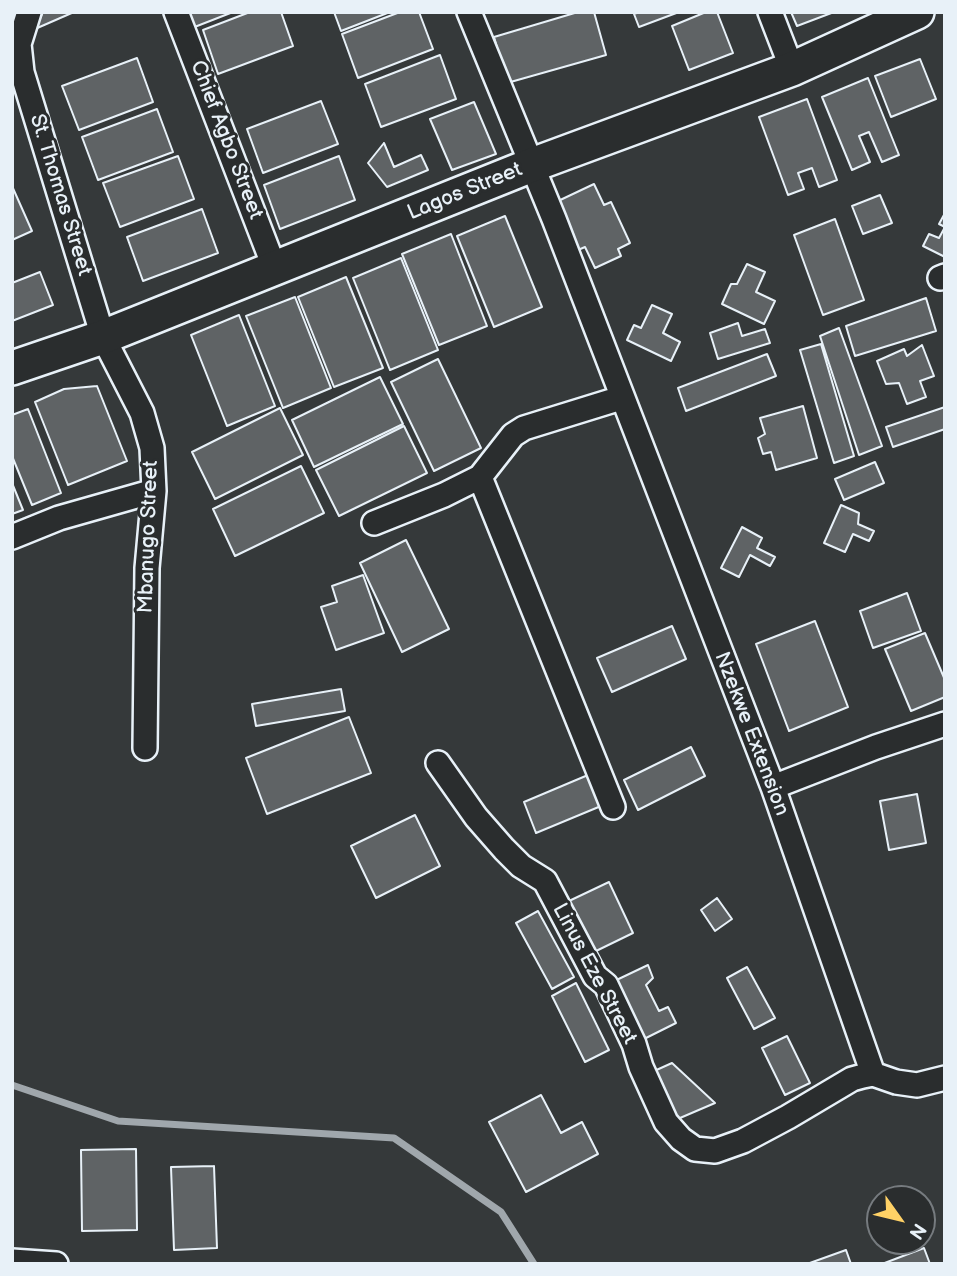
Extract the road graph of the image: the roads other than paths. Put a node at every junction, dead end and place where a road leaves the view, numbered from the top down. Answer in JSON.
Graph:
{"nodes":[{"id":1,"x":29,"y":12,"type":"edge"},
{"id":2,"x":176,"y":12,"type":"edge"},
{"id":3,"x":469,"y":12,"type":"edge"},
{"id":4,"x":770,"y":12,"type":"edge"},
{"id":5,"x":917,"y":12,"type":"edge"},
{"id":6,"x":792,"y":69,"type":"junction"},
{"id":7,"x":532,"y":166,"type":"junction"},
{"id":8,"x":275,"y":269,"type":"junction"},
{"id":9,"x":103,"y":337,"type":"junction"},
{"id":10,"x":12,"y":368,"type":"edge"},
{"id":11,"x":621,"y":398,"type":"junction"},
{"id":12,"x":480,"y":477,"type":"junction"},
{"id":13,"x":154,"y":491,"type":"junction"},
{"id":14,"x":374,"y":523,"type":"dead end"},
{"id":15,"x":12,"y":537,"type":"edge"},
{"id":16,"x":945,"y":724,"type":"edge"},
{"id":17,"x":145,"y":748,"type":"dead end"},
{"id":18,"x":438,"y":763,"type":"dead end"},
{"id":19,"x":773,"y":787,"type":"junction"},
{"id":20,"x":613,"y":807,"type":"dead end"},
{"id":21,"x":873,"y":1074,"type":"junction"},
{"id":22,"x":945,"y":1077,"type":"edge"},
{"id":23,"x":12,"y":1261,"type":"edge"},
{"id":24,"x":56,"y":1264,"type":"edge"}],
"edges":[{"from":1,"to":9,"type":"street","name":"St. Thomas Street"},
{"from":2,"to":8,"type":"street","name":"Chief Agbo Street"},
{"from":3,"to":7,"type":"street","name":"Nzekwe Extension"},
{"from":4,"to":6,"type":"street"},
{"from":5,"to":6,"type":"street","name":"Lagos Street"},
{"from":6,"to":7,"type":"street","name":"Lagos Street"},
{"from":7,"to":8,"type":"street","name":"Lagos Street"},
{"from":7,"to":11,"type":"street","name":"Nzekwe Extension"},
{"from":8,"to":9,"type":"street","name":"Lagos Street"},
{"from":9,"to":10,"type":"street","name":"Lagos Street"},
{"from":9,"to":13,"type":"street","name":"Mbanugo Street"},
{"from":11,"to":12,"type":"street"},
{"from":11,"to":19,"type":"street","name":"Nzekwe Extension"},
{"from":12,"to":14,"type":"street"},
{"from":12,"to":20,"type":"street"},
{"from":13,"to":15,"type":"street"},
{"from":13,"to":17,"type":"street","name":"Mbanugo Street"},
{"from":16,"to":19,"type":"street"},
{"from":18,"to":21,"type":"street","name":"Linus Eze Street"},
{"from":19,"to":21,"type":"street","name":"Nzekwe Extension"},
{"from":21,"to":22,"type":"street"},
{"from":23,"to":24,"type":"street"}]}
